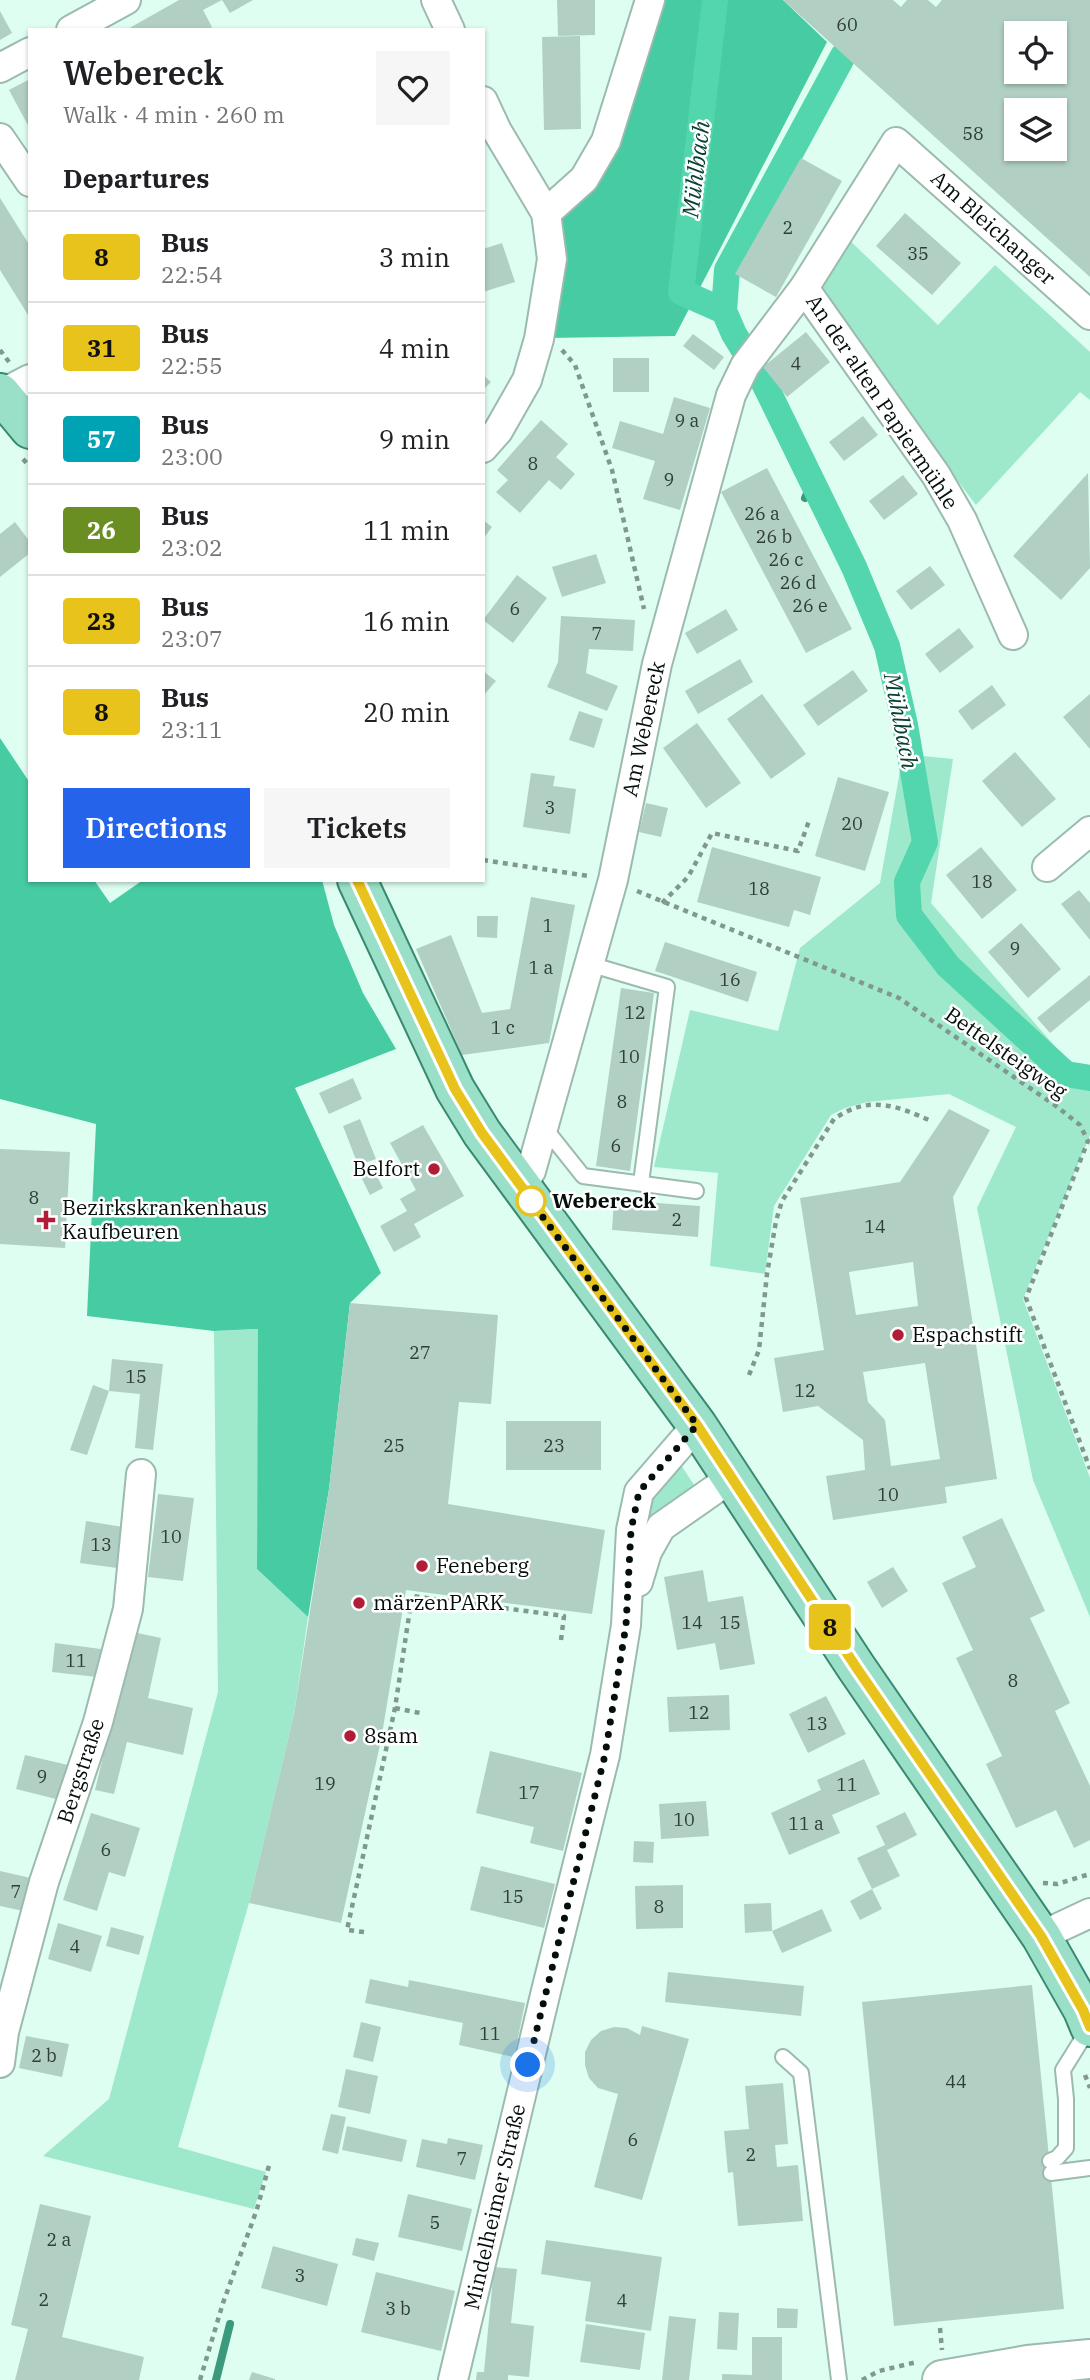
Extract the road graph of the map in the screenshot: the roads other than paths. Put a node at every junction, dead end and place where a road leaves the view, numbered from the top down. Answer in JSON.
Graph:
{"nodes":[{"id":1,"x":126,"y":0,"type":"edge"},
{"id":2,"x":436,"y":0,"type":"edge"},
{"id":3,"x":650,"y":0,"type":"edge"},
{"id":4,"x":75,"y":28,"type":"edge"},
{"id":5,"x":449,"y":28,"type":"edge"},
{"id":6,"x":28,"y":53,"type":"edge"},
{"id":7,"x":0,"y":68,"type":"edge"},
{"id":8,"x":485,"y":110,"type":"edge"},
{"id":9,"x":490,"y":134,"type":"edge"},
{"id":10,"x":0,"y":138,"type":"edge"},
{"id":11,"x":896,"y":142,"type":"joint"},
{"id":12,"x":28,"y":179,"type":"edge"},
{"id":13,"x":546,"y":213,"type":"junction"},
{"id":14,"x":804,"y":288,"type":"junction"},
{"id":15,"x":1090,"y":315,"type":"edge"},
{"id":16,"x":28,"y":380,"type":"edge"},
{"id":17,"x":0,"y":394,"type":"edge"},
{"id":18,"x":28,"y":427,"type":"edge"},
{"id":19,"x":485,"y":446,"type":"edge"},
{"id":20,"x":1013,"y":635,"type":"dead end"},
{"id":21,"x":1090,"y":831,"type":"edge"},
{"id":22,"x":1047,"y":867,"type":"dead end"},
{"id":23,"x":358,"y":882,"type":"edge"},
{"id":24,"x":589,"y":964,"type":"junction"},
{"id":25,"x":543,"y":1126,"type":"junction"},
{"id":26,"x":641,"y":1184,"type":"junction"},
{"id":27,"x":521,"y":1188,"type":"junction"},
{"id":28,"x":696,"y":1191,"type":"dead end"},
{"id":29,"x":697,"y":1425,"type":"junction"},
{"id":30,"x":141,"y":1474,"type":"dead end"},
{"id":31,"x":731,"y":1478,"type":"junction"},
{"id":32,"x":626,"y":1625,"type":"junction"},
{"id":33,"x":1090,"y":1913,"type":"edge"},
{"id":34,"x":1041,"y":1936,"type":"junction"},
{"id":35,"x":1090,"y":2027,"type":"edge"},
{"id":36,"x":783,"y":2057,"type":"dead end"},
{"id":37,"x":0,"y":2063,"type":"edge"},
{"id":38,"x":1090,"y":2168,"type":"edge"},
{"id":39,"x":1090,"y":2359,"type":"edge"},
{"id":40,"x":942,"y":2369,"type":"edge"},
{"id":41,"x":453,"y":2380,"type":"edge"},
{"id":42,"x":839,"y":2380,"type":"edge"}],
"edges":[{"from":1,"to":4,"type":"street"},
{"from":2,"to":5,"type":"street"},
{"from":3,"to":13,"type":"street"},
{"from":6,"to":7,"type":"street"},
{"from":8,"to":9,"type":"street"},
{"from":9,"to":13,"type":"street"},
{"from":10,"to":12,"type":"street"},
{"from":11,"to":14,"type":"street","name":"An der alten Papiermühle"},
{"from":11,"to":15,"type":"street","name":"Am Bleichanger"},
{"from":13,"to":19,"type":"street"},
{"from":14,"to":20,"type":"street","name":"An der alten Papiermühle"},
{"from":14,"to":24,"type":"street","name":"Am Webereck"},
{"from":16,"to":17,"type":"street"},
{"from":17,"to":18,"type":"main road"},
{"from":21,"to":22,"type":"street"},
{"from":23,"to":27,"type":"main road"},
{"from":24,"to":25,"type":"street","name":"Am Webereck"},
{"from":24,"to":26,"type":"lane"},
{"from":25,"to":26,"type":"lane"},
{"from":25,"to":27,"type":"street","name":"Am Webereck"},
{"from":26,"to":28,"type":"lane"},
{"from":27,"to":29,"type":"main road"},
{"from":29,"to":31,"type":"main road"},
{"from":29,"to":32,"type":"street","name":"Mindelheimer Straße"},
{"from":30,"to":37,"type":"street","name":"Bergstraße"},
{"from":31,"to":32,"type":"street","name":"Mindelheimer Straße"},
{"from":31,"to":34,"type":"main road"},
{"from":32,"to":41,"type":"street","name":"Mindelheimer Straße"},
{"from":33,"to":34,"type":"street"},
{"from":34,"to":35,"type":"main road"},
{"from":35,"to":38,"type":"lane"},
{"from":36,"to":42,"type":"lane"},
{"from":39,"to":40,"type":"main road"}]}
